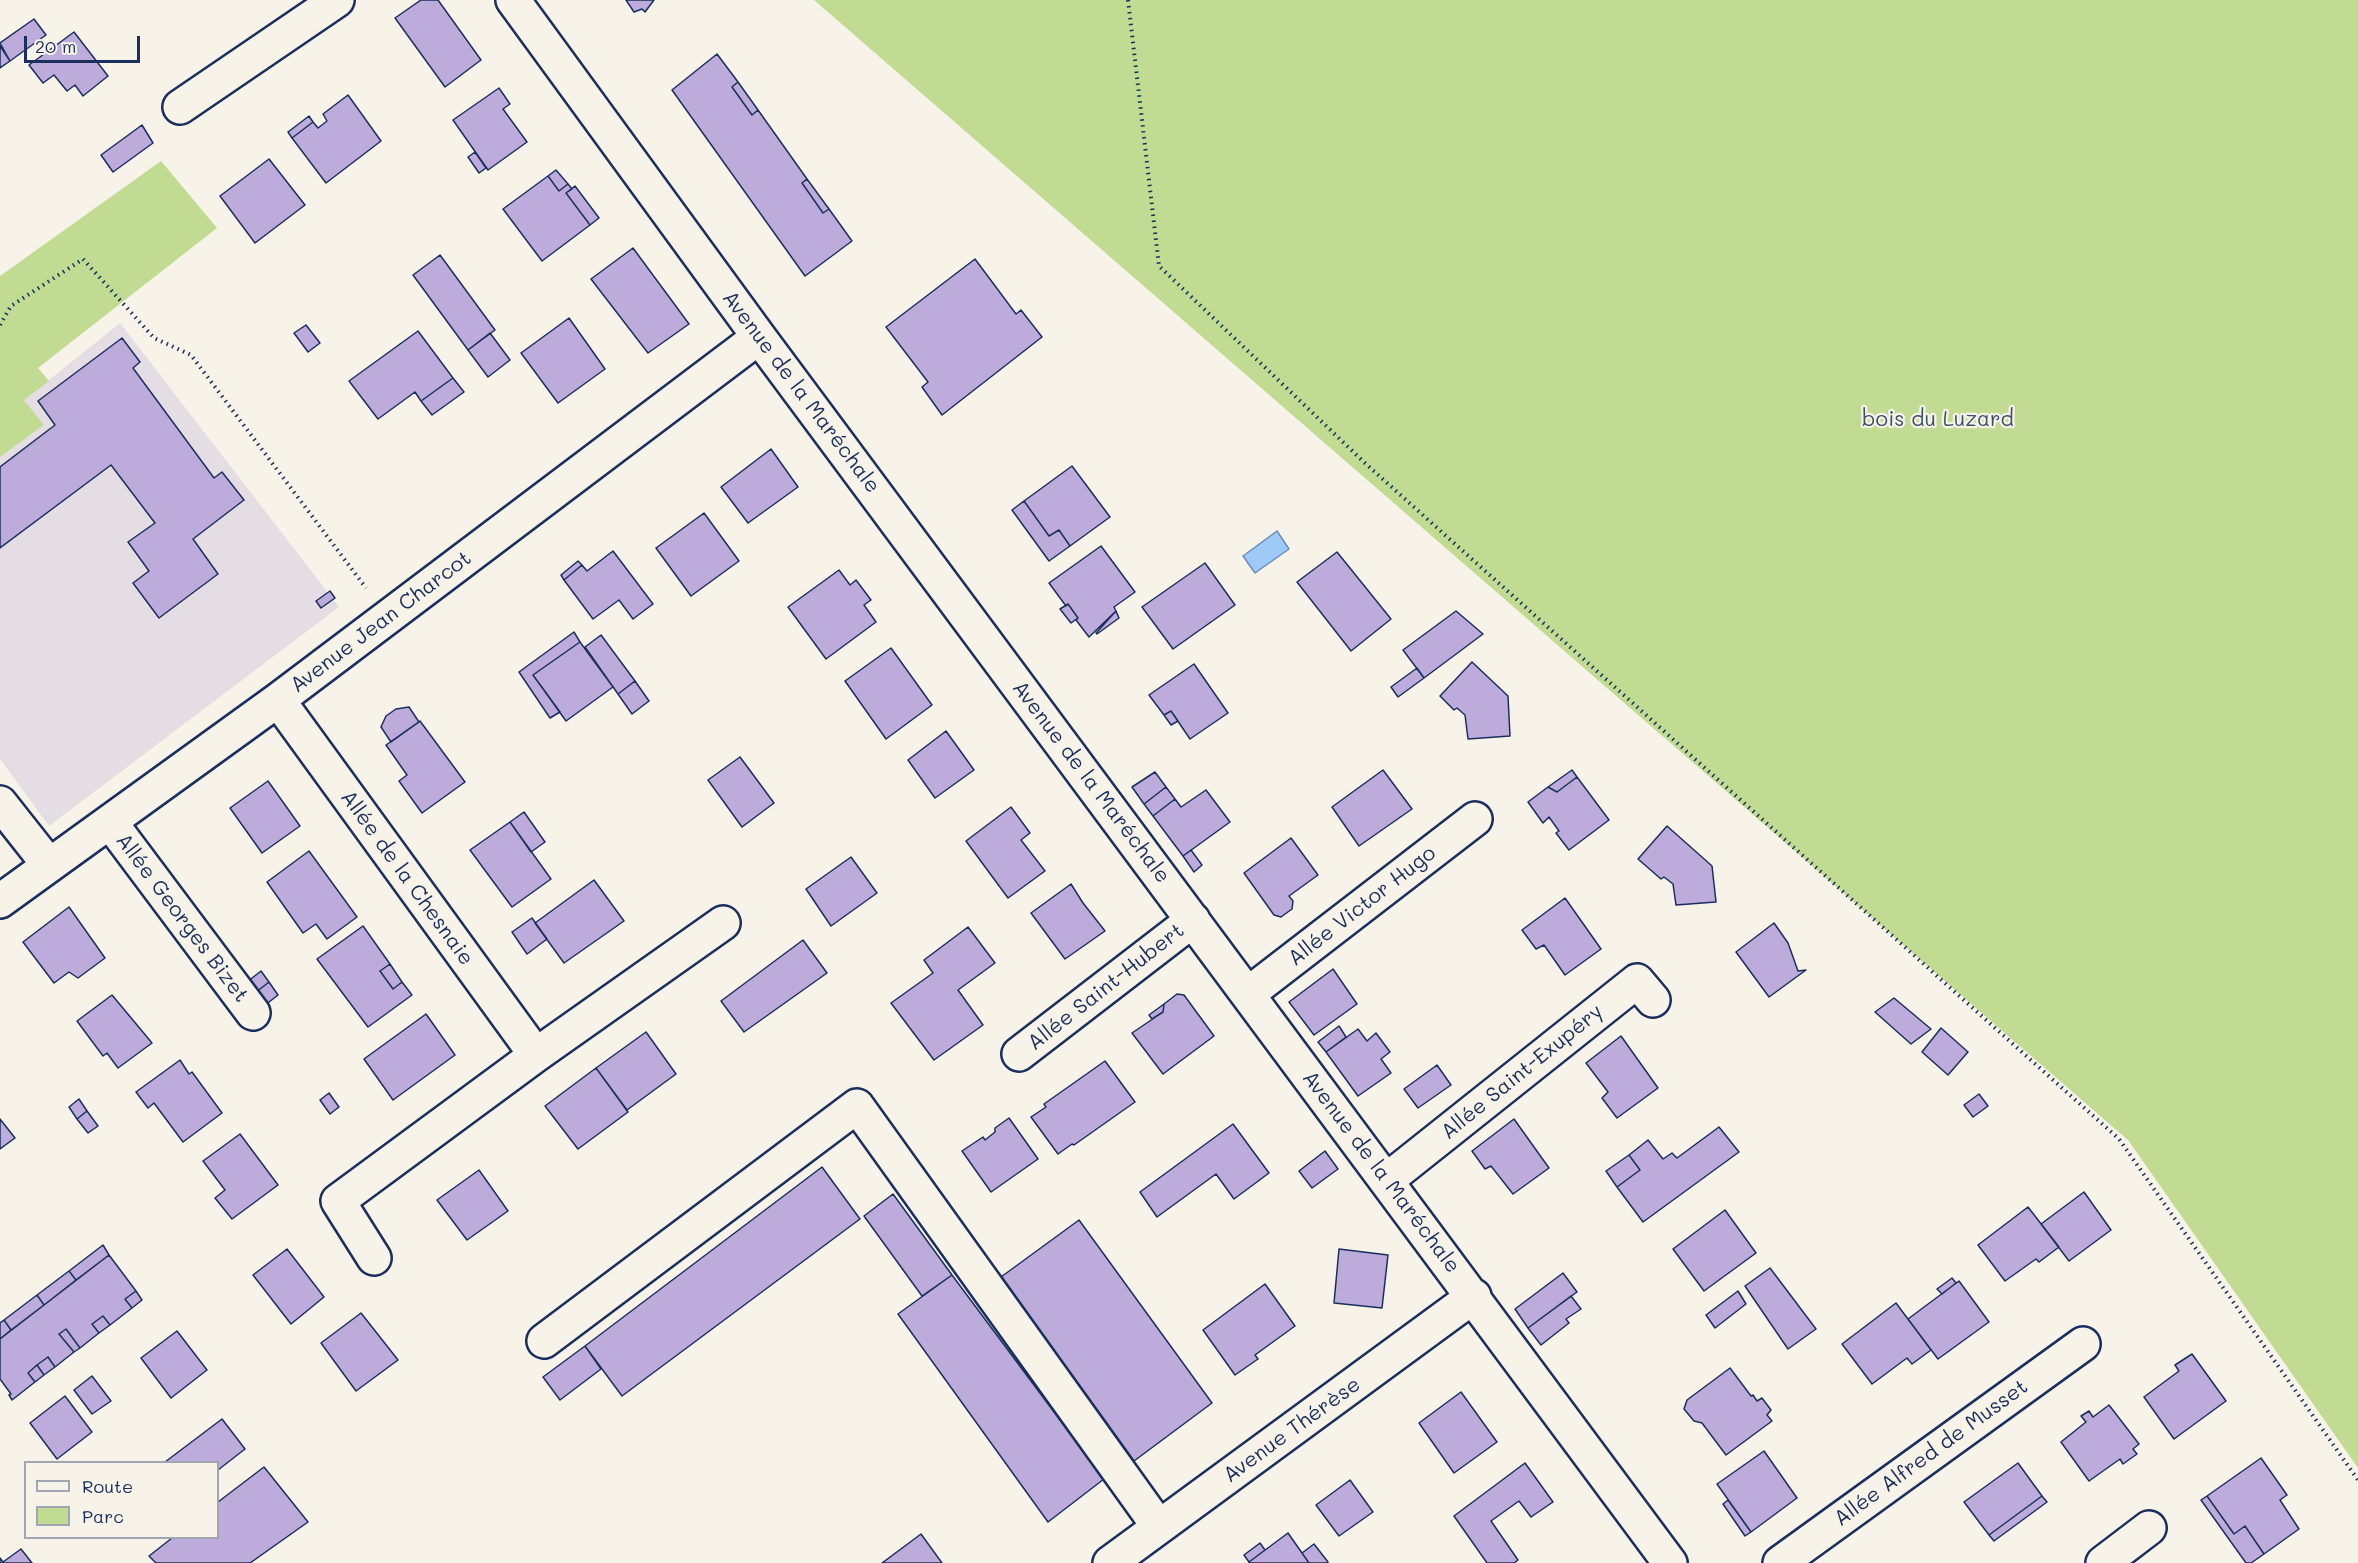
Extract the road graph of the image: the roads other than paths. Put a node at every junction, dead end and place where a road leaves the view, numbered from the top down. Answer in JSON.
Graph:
{"nodes":[{"id":1,"x":337,"y":0,"type":"edge"},
{"id":2,"x":513,"y":0,"type":"edge"},
{"id":3,"x":180,"y":107,"type":"dead end"},
{"id":4,"x":759,"y":337,"type":"junction"},
{"id":5,"x":278,"y":700,"type":"junction"},
{"id":6,"x":0,"y":803,"type":"edge"},
{"id":7,"x":1476,"y":819,"type":"dead end"},
{"id":8,"x":110,"y":822,"type":"junction"},
{"id":9,"x":49,"y":865,"type":"junction"},
{"id":10,"x":0,"y":901,"type":"edge"},
{"id":11,"x":1193,"y":920,"type":"junction"},
{"id":12,"x":723,"y":923,"type":"dead end"},
{"id":13,"x":1248,"y":994,"type":"junction"},
{"id":14,"x":1653,"y":1000,"type":"dead end"},
{"id":15,"x":254,"y":1013,"type":"dead end"},
{"id":16,"x":1019,"y":1054,"type":"dead end"},
{"id":17,"x":536,"y":1055,"type":"junction"},
{"id":18,"x":1387,"y":1180,"type":"junction"},
{"id":19,"x":374,"y":1258,"type":"dead end"},
{"id":20,"x":1474,"y":1296,"type":"junction"},
{"id":21,"x":544,"y":1341,"type":"dead end"},
{"id":22,"x":2083,"y":1344,"type":"dead end"},
{"id":23,"x":1159,"y":1527,"type":"junction"},
{"id":24,"x":2149,"y":1528,"type":"dead end"},
{"id":25,"x":1110,"y":1563,"type":"edge"},
{"id":26,"x":1670,"y":1563,"type":"edge"},
{"id":27,"x":1780,"y":1563,"type":"edge"},
{"id":28,"x":2103,"y":1563,"type":"edge"}],
"edges":[{"from":1,"to":3,"type":"street"},
{"from":2,"to":4,"type":"street","name":"Avenue de la Maréchale"},
{"from":4,"to":5,"type":"street","name":"Avenue Jean Charcot"},
{"from":4,"to":11,"type":"street","name":"Avenue de la Maréchale"},
{"from":5,"to":8,"type":"street","name":"Avenue Jean Charcot"},
{"from":5,"to":17,"type":"street","name":"Allée de la Chesnaie"},
{"from":6,"to":9,"type":"street"},
{"from":7,"to":13,"type":"street","name":"Allée Victor Hugo"},
{"from":8,"to":9,"type":"street","name":"Avenue Jean Charcot"},
{"from":8,"to":15,"type":"street","name":"Allée Georges Bizet"},
{"from":9,"to":10,"type":"street","name":"Avenue Jean Charcot"},
{"from":11,"to":13,"type":"street","name":"Avenue de la Maréchale"},
{"from":11,"to":16,"type":"street","name":"Allée Saint-Hubert"},
{"from":12,"to":17,"type":"street"},
{"from":13,"to":18,"type":"street","name":"Avenue de la Maréchale"},
{"from":14,"to":18,"type":"street","name":"Allée Saint-Exupéry"},
{"from":17,"to":19,"type":"street"},
{"from":18,"to":20,"type":"street","name":"Avenue de la Maréchale"},
{"from":20,"to":23,"type":"street","name":"Avenue Thérèse"},
{"from":20,"to":26,"type":"street","name":"Avenue de la Maréchale"},
{"from":21,"to":23,"type":"street"},
{"from":22,"to":27,"type":"street","name":"Allée Alfred de Musset"},
{"from":23,"to":25,"type":"street","name":"Avenue Thérèse"},
{"from":24,"to":28,"type":"street"}]}
